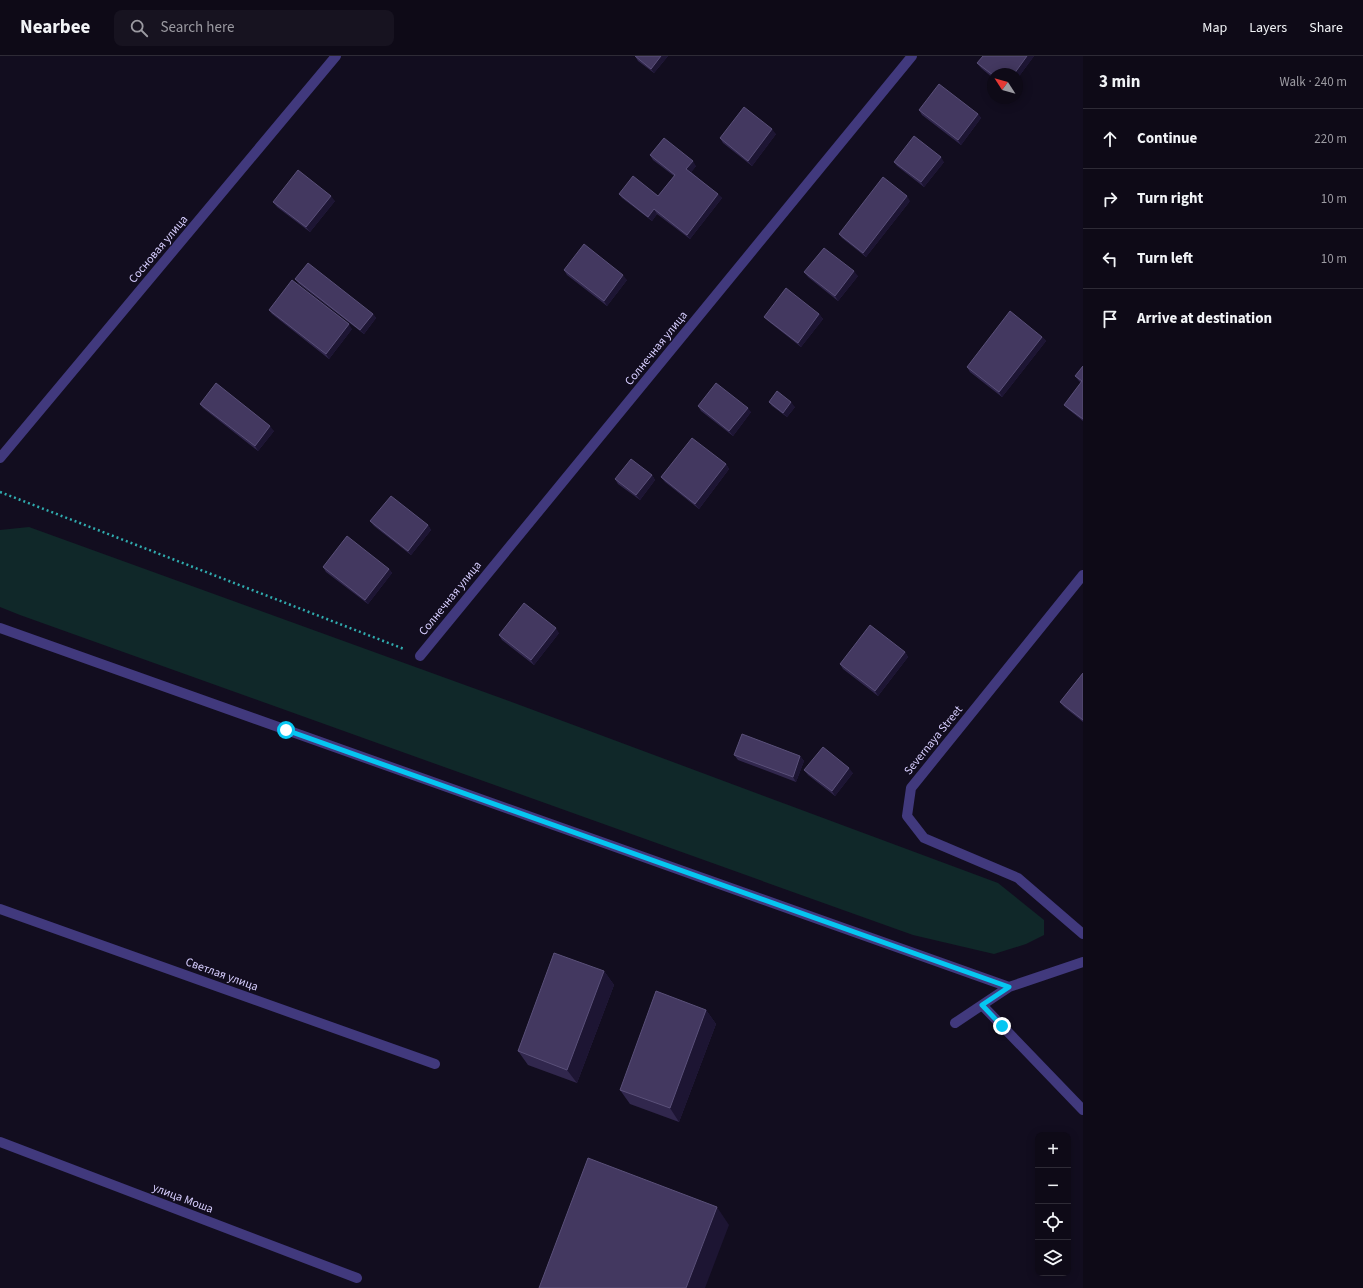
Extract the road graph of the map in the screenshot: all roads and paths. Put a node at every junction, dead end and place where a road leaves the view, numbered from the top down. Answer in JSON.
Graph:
{"nodes":[{"id":1,"x":336,"y":56,"type":"edge"},
{"id":2,"x":912,"y":56,"type":"edge"},
{"id":3,"x":0,"y":458,"type":"edge"},
{"id":4,"x":0,"y":492,"type":"edge"},
{"id":5,"x":1083,"y":575,"type":"edge"},
{"id":6,"x":0,"y":628,"type":"edge"},
{"id":7,"x":420,"y":656,"type":"joint"},
{"id":8,"x":0,"y":909,"type":"edge"},
{"id":9,"x":1083,"y":934,"type":"edge"},
{"id":10,"x":1083,"y":962,"type":"edge"},
{"id":11,"x":1009,"y":987,"type":"junction"},
{"id":12,"x":982,"y":1005,"type":"junction"},
{"id":13,"x":954,"y":1023,"type":"dead end"},
{"id":14,"x":435,"y":1064,"type":"dead end"},
{"id":15,"x":1083,"y":1110,"type":"edge"},
{"id":16,"x":0,"y":1142,"type":"edge"},
{"id":17,"x":357,"y":1278,"type":"dead end"}],
"edges":[{"from":1,"to":3,"type":"street","name":"Сосновая улица"},
{"from":2,"to":7,"type":"street","name":"Солнечная улица"},
{"from":4,"to":7,"type":"path"},
{"from":5,"to":9,"type":"street","name":"Severnaya Street"},
{"from":6,"to":11,"type":"street"},
{"from":8,"to":14,"type":"street","name":"Светлая улица"},
{"from":10,"to":11,"type":"street"},
{"from":11,"to":12,"type":"street"},
{"from":12,"to":13,"type":"street"},
{"from":12,"to":15,"type":"street"},
{"from":16,"to":17,"type":"street","name":"улица Моша"}]}
